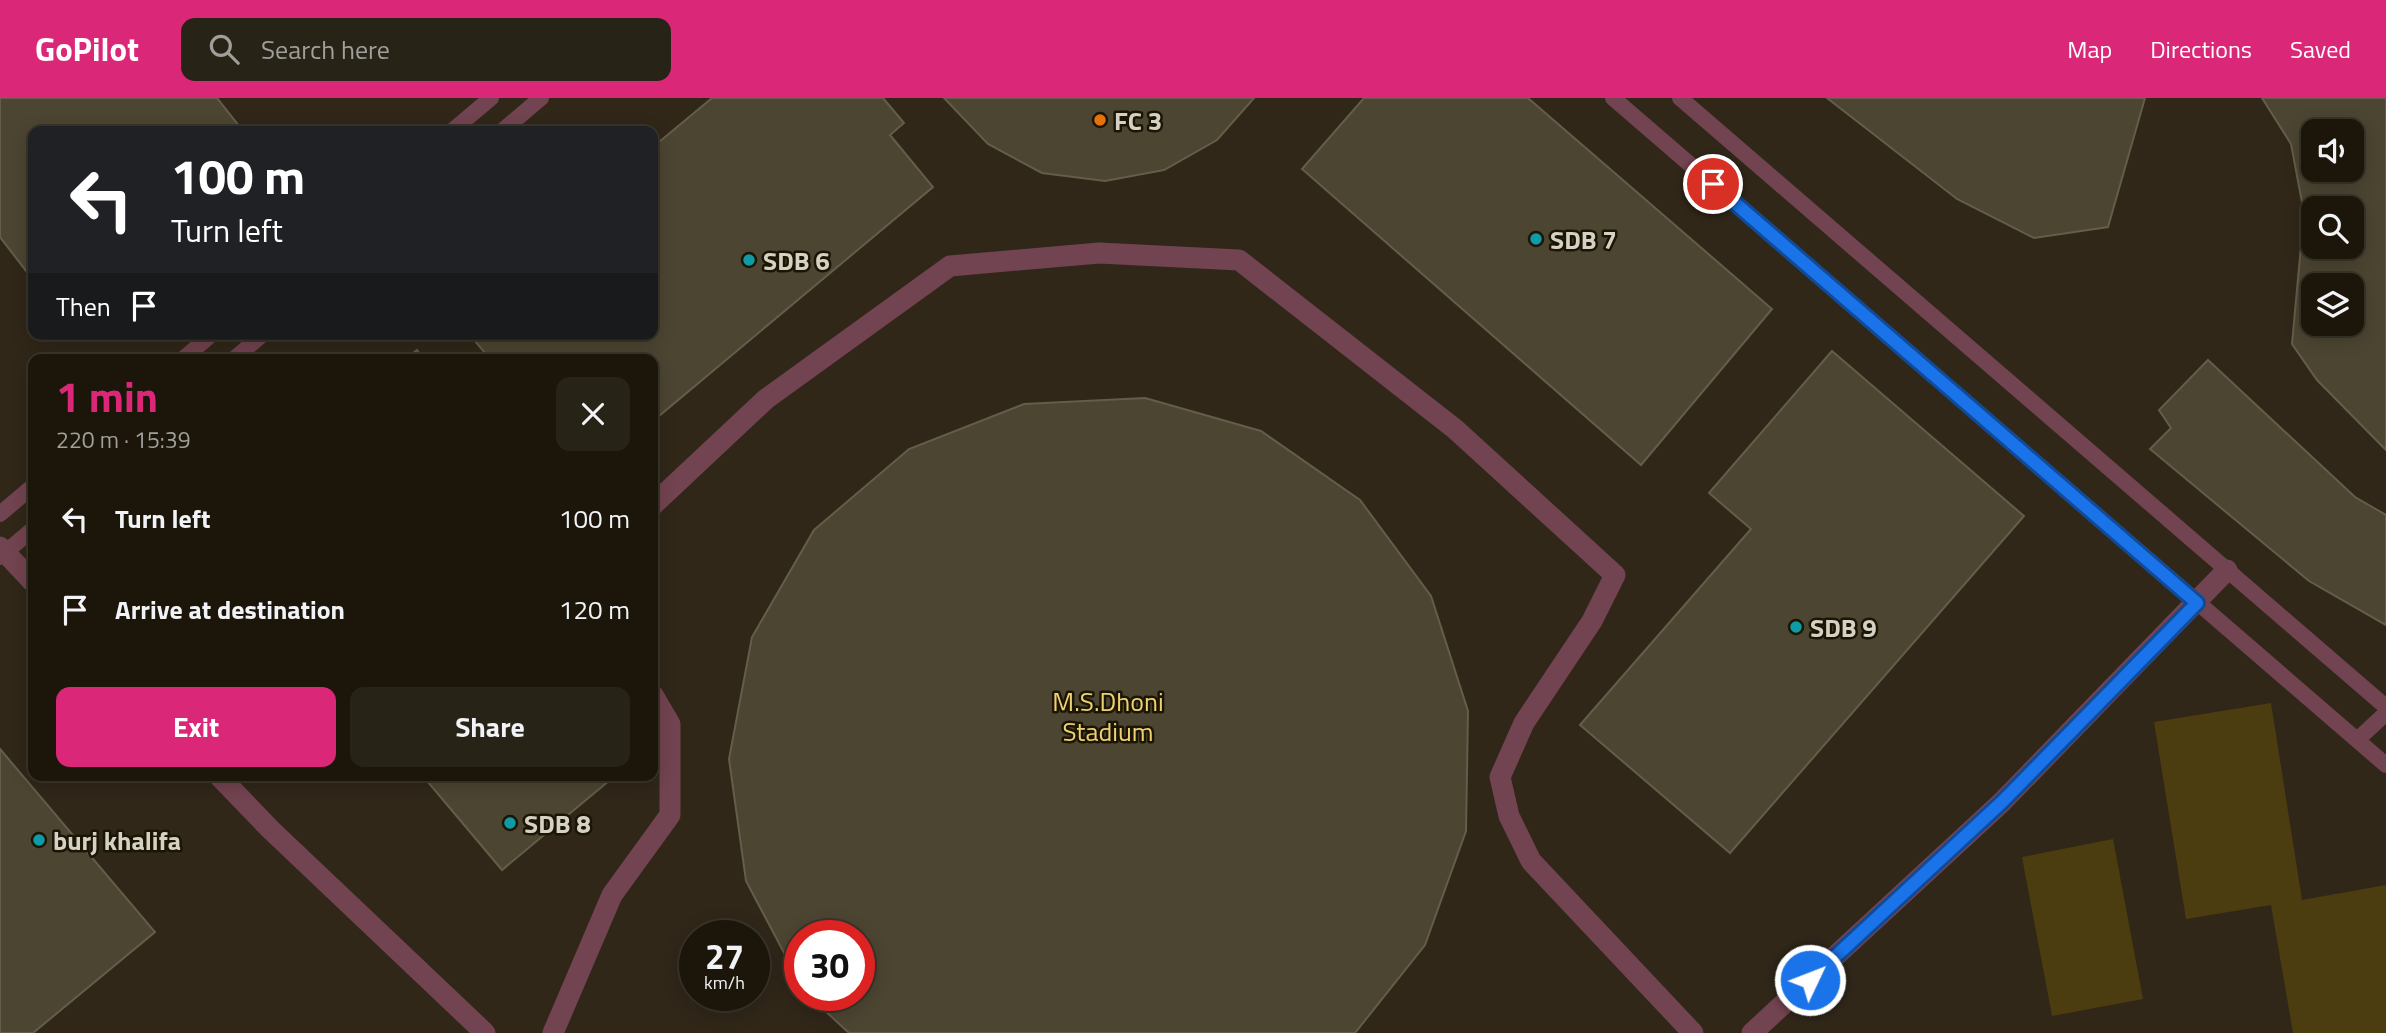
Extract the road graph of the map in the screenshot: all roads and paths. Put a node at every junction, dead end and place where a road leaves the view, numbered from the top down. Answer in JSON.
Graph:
{"nodes":[{"id":1,"x":491,"y":98,"type":"edge"},
{"id":2,"x":541,"y":98,"type":"edge"},
{"id":3,"x":1614,"y":98,"type":"edge"},
{"id":4,"x":1681,"y":98,"type":"edge"},
{"id":5,"x":458,"y":126,"type":"edge"},
{"id":6,"x":508,"y":126,"type":"edge"},
{"id":7,"x":205,"y":340,"type":"edge"},
{"id":8,"x":256,"y":340,"type":"edge"},
{"id":9,"x":190,"y":354,"type":"edge"},
{"id":10,"x":240,"y":354,"type":"edge"},
{"id":11,"x":28,"y":490,"type":"edge"},
{"id":12,"x":658,"y":500,"type":"edge"},
{"id":13,"x":0,"y":514,"type":"edge"},
{"id":14,"x":28,"y":533,"type":"edge"},
{"id":15,"x":2,"y":553,"type":"edge"},
{"id":16,"x":2227,"y":570,"type":"junction"},
{"id":17,"x":28,"y":577,"type":"edge"},
{"id":18,"x":2197,"y":603,"type":"junction"},
{"id":19,"x":658,"y":704,"type":"edge"},
{"id":20,"x":2386,"y":707,"type":"edge"},
{"id":21,"x":2386,"y":713,"type":"edge"},
{"id":22,"x":2357,"y":740,"type":"junction"},
{"id":23,"x":2386,"y":765,"type":"edge"},
{"id":24,"x":224,"y":781,"type":"edge"},
{"id":25,"x":485,"y":1033,"type":"edge"},
{"id":26,"x":553,"y":1033,"type":"edge"},
{"id":27,"x":1693,"y":1033,"type":"edge"},
{"id":28,"x":1752,"y":1033,"type":"edge"}],
"edges":[{"from":1,"to":5,"type":"lane"},
{"from":2,"to":6,"type":"lane"},
{"from":3,"to":18,"type":"lane"},
{"from":4,"to":16,"type":"lane"},
{"from":7,"to":9,"type":"lane"},
{"from":8,"to":10,"type":"lane"},
{"from":11,"to":13,"type":"lane"},
{"from":12,"to":27,"type":"street"},
{"from":14,"to":15,"type":"lane"},
{"from":15,"to":17,"type":"street"},
{"from":16,"to":18,"type":"street"},
{"from":16,"to":20,"type":"lane"},
{"from":18,"to":22,"type":"lane"},
{"from":18,"to":28,"type":"street"},
{"from":19,"to":26,"type":"street"},
{"from":21,"to":22,"type":"lane"},
{"from":22,"to":23,"type":"lane"},
{"from":24,"to":25,"type":"street"}]}
